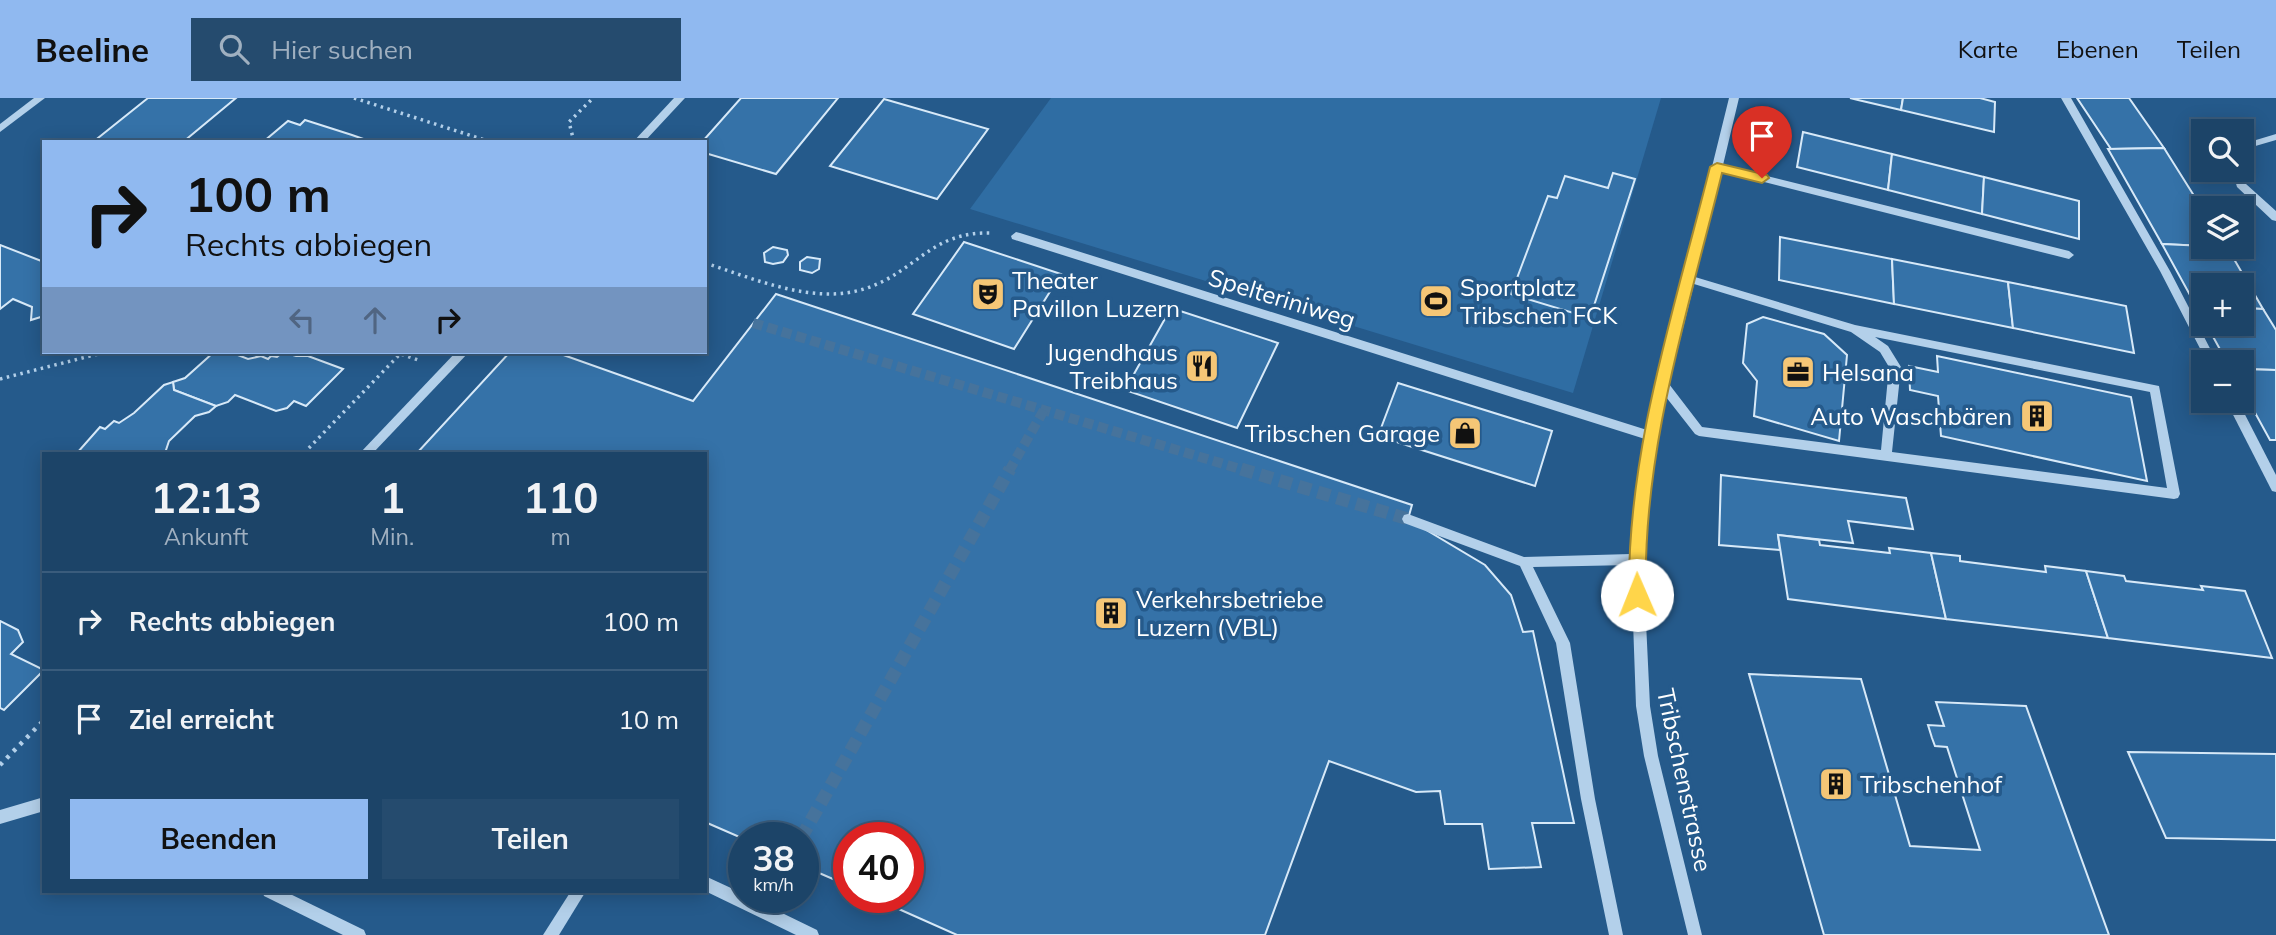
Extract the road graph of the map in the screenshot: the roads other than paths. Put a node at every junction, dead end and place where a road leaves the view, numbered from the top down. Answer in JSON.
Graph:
{"nodes":[{"id":1,"x":40,"y":98,"type":"edge"},
{"id":2,"x":680,"y":98,"type":"edge"},
{"id":3,"x":1734,"y":98,"type":"edge"},
{"id":4,"x":2066,"y":98,"type":"edge"},
{"id":5,"x":0,"y":129,"type":"edge"},
{"id":6,"x":2276,"y":137,"type":"edge"},
{"id":7,"x":640,"y":140,"type":"edge"},
{"id":8,"x":2254,"y":144,"type":"edge"},
{"id":9,"x":1717,"y":167,"type":"junction"},
{"id":10,"x":2240,"y":182,"type":"edge"},
{"id":11,"x":2276,"y":217,"type":"edge"},
{"id":12,"x":1017,"y":236,"type":"road end"},
{"id":13,"x":2069,"y":255,"type":"dead end"},
{"id":14,"x":1689,"y":279,"type":"junction"},
{"id":15,"x":1855,"y":329,"type":"junction"},
{"id":16,"x":2206,"y":350,"type":"edge"},
{"id":17,"x":461,"y":354,"type":"edge"},
{"id":18,"x":1664,"y":383,"type":"junction"},
{"id":19,"x":2238,"y":413,"type":"edge"},
{"id":20,"x":1651,"y":436,"type":"junction"},
{"id":21,"x":367,"y":452,"type":"edge"},
{"id":22,"x":1886,"y":456,"type":"junction"},
{"id":23,"x":2276,"y":487,"type":"edge"},
{"id":24,"x":1408,"y":519,"type":"tunnel mouth"},
{"id":25,"x":1637,"y":559,"type":"junction"},
{"id":26,"x":1524,"y":562,"type":"junction"},
{"id":27,"x":42,"y":805,"type":"edge"},
{"id":28,"x":0,"y":817,"type":"edge"},
{"id":29,"x":707,"y":884,"type":"edge"},
{"id":30,"x":273,"y":893,"type":"edge"},
{"id":31,"x":578,"y":893,"type":"edge"},
{"id":32,"x":359,"y":935,"type":"edge"},
{"id":33,"x":550,"y":935,"type":"edge"},
{"id":34,"x":812,"y":935,"type":"edge"},
{"id":35,"x":1616,"y":935,"type":"edge"},
{"id":36,"x":1695,"y":935,"type":"edge"}],
"edges":[{"from":1,"to":5,"type":"street"},
{"from":2,"to":7,"type":"street"},
{"from":3,"to":9,"type":"street","name":"Tribschenstrasse"},
{"from":4,"to":16,"type":"street"},
{"from":6,"to":8,"type":"street"},
{"from":9,"to":13,"type":"street"},
{"from":9,"to":14,"type":"street","name":"Tribschenstrasse"},
{"from":10,"to":11,"type":"street"},
{"from":12,"to":20,"type":"street","name":"Spelteriniweg"},
{"from":14,"to":15,"type":"street"},
{"from":14,"to":18,"type":"street","name":"Tribschenstrasse"},
{"from":15,"to":22,"type":"street"},
{"from":15,"to":22,"type":"street"},
{"from":17,"to":21,"type":"street"},
{"from":18,"to":20,"type":"street","name":"Tribschenstrasse"},
{"from":18,"to":22,"type":"street"},
{"from":19,"to":23,"type":"street"},
{"from":20,"to":25,"type":"street","name":"Tribschenstrasse"},
{"from":24,"to":26,"type":"street"},
{"from":25,"to":26,"type":"street"},
{"from":25,"to":36,"type":"street","name":"Tribschenstrasse"},
{"from":26,"to":35,"type":"street"},
{"from":27,"to":28,"type":"street"},
{"from":29,"to":34,"type":"street"},
{"from":30,"to":32,"type":"street"},
{"from":31,"to":33,"type":"street"}]}
